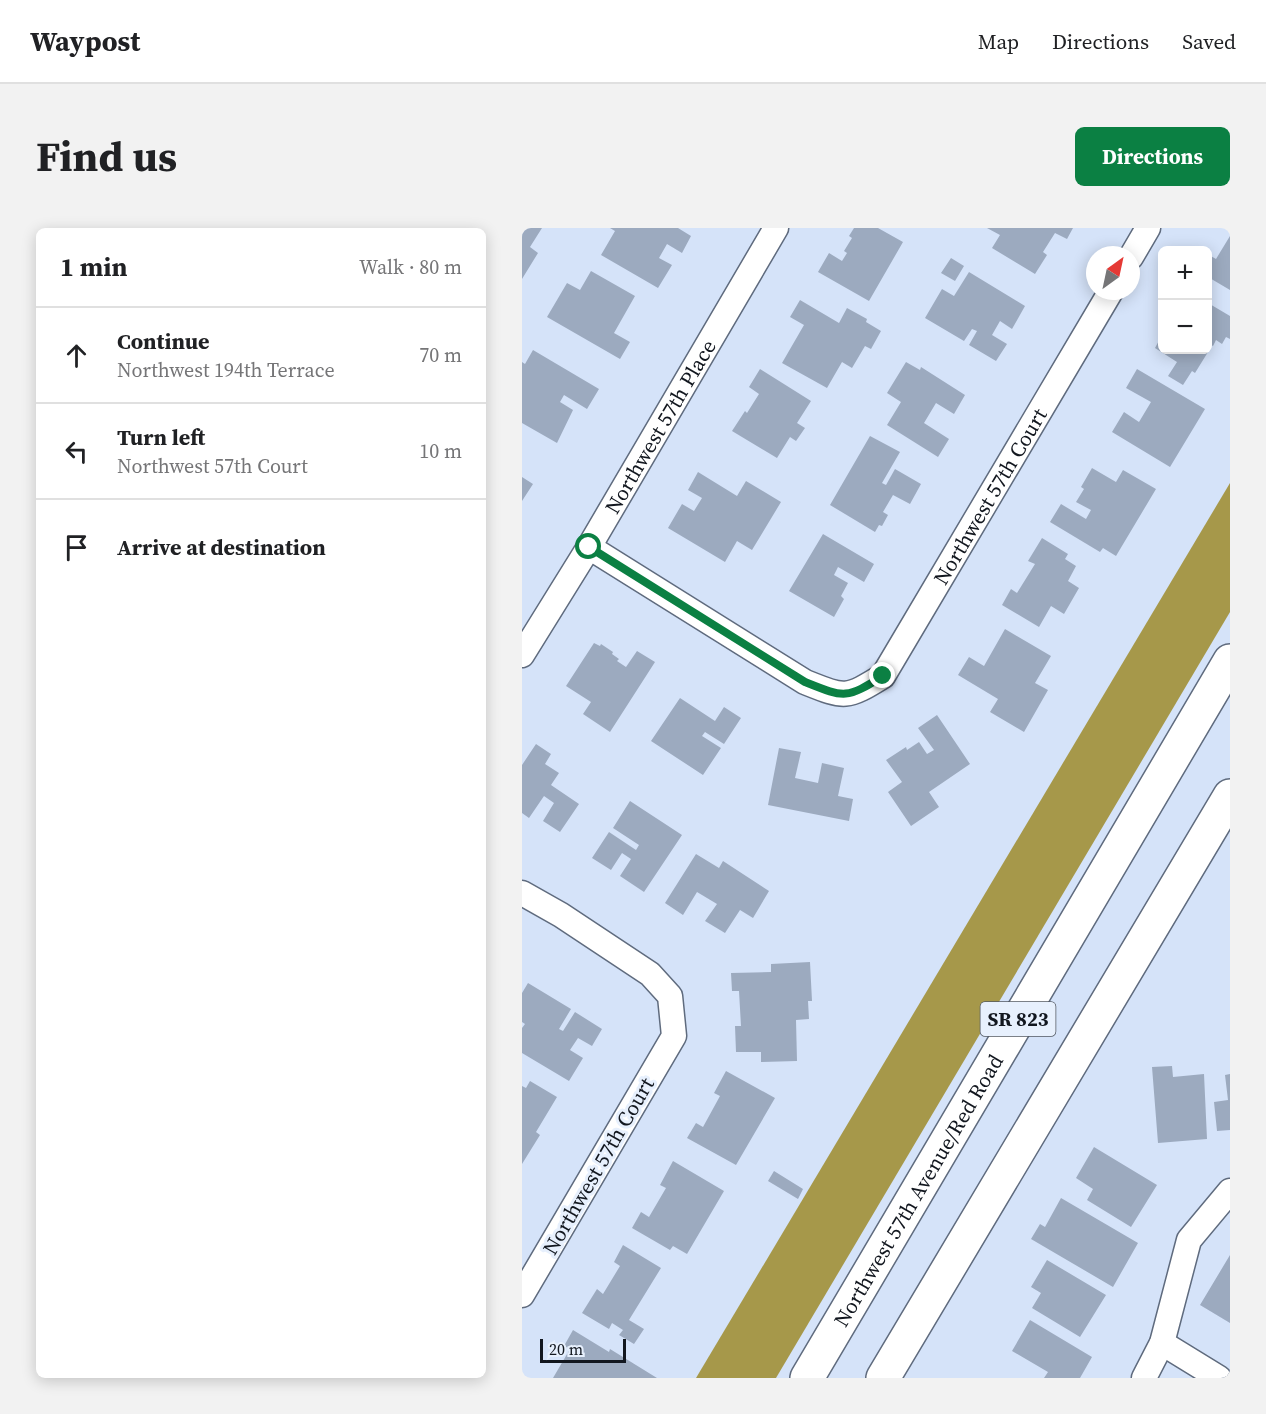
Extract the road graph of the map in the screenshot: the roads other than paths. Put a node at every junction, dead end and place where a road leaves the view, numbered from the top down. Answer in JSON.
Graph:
{"nodes":[{"id":1,"x":776,"y":228,"type":"edge"},
{"id":2,"x":1148,"y":228,"type":"edge"},
{"id":3,"x":1137,"y":246,"type":"edge"},
{"id":4,"x":1106,"y":300,"type":"edge"},
{"id":5,"x":589,"y":547,"type":"junction"},
{"id":6,"x":522,"y":655,"type":"edge"},
{"id":7,"x":1230,"y":661,"type":"edge"},
{"id":8,"x":1230,"y":796,"type":"edge"},
{"id":9,"x":522,"y":892,"type":"edge"},
{"id":10,"x":1230,"y":1191,"type":"edge"},
{"id":11,"x":522,"y":1295,"type":"edge"},
{"id":12,"x":1161,"y":1343,"type":"junction"},
{"id":13,"x":807,"y":1378,"type":"edge"},
{"id":14,"x":883,"y":1378,"type":"edge"},
{"id":15,"x":1144,"y":1378,"type":"edge"},
{"id":16,"x":1219,"y":1378,"type":"edge"}],
"edges":[{"from":1,"to":5,"type":"street","name":"Northwest 57th Place"},
{"from":2,"to":3,"type":"street"},
{"from":4,"to":5,"type":"street","name":"Northwest 57th Court"},
{"from":5,"to":6,"type":"street","name":"Northwest 57th Place"},
{"from":7,"to":13,"type":"main road","name":"Northwest 57th Avenue/Red Road","number":"SR 823"},
{"from":8,"to":14,"type":"main road","number":"SR 823"},
{"from":9,"to":11,"type":"street","name":"Northwest 57th Court"},
{"from":10,"to":12,"type":"street"},
{"from":12,"to":15,"type":"street"},
{"from":12,"to":16,"type":"street"}]}
